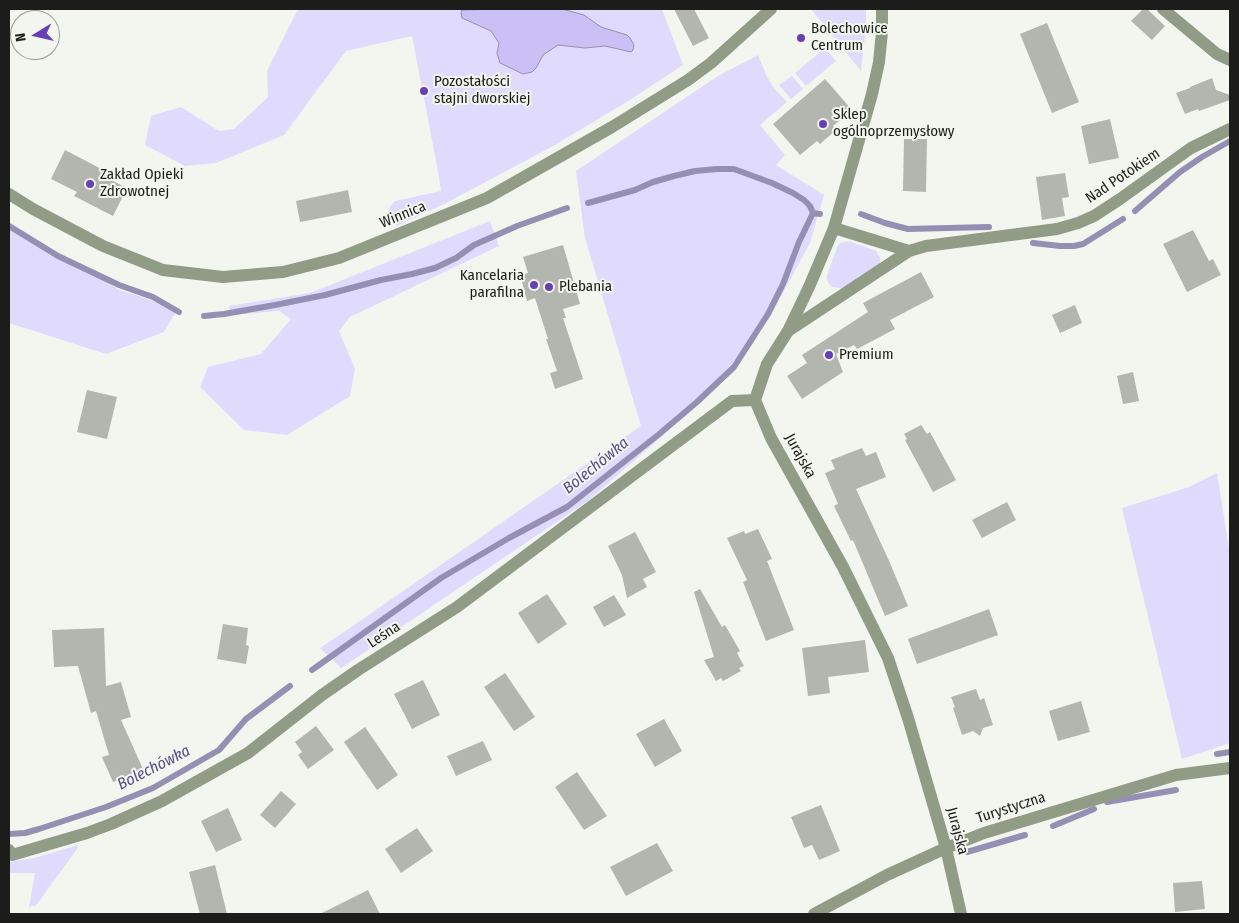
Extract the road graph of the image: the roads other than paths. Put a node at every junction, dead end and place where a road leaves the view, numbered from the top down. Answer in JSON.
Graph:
{"nodes":[{"id":1,"x":771,"y":9,"type":"edge"},
{"id":2,"x":882,"y":9,"type":"edge"},
{"id":3,"x":1163,"y":9,"type":"edge"},
{"id":4,"x":1230,"y":60,"type":"edge"},
{"id":5,"x":1230,"y":129,"type":"edge"},
{"id":6,"x":9,"y":194,"type":"edge"},
{"id":7,"x":834,"y":228,"type":"junction"},
{"id":8,"x":908,"y":251,"type":"junction"},
{"id":9,"x":788,"y":331,"type":"junction"},
{"id":10,"x":755,"y":400,"type":"junction"},
{"id":11,"x":1230,"y":768,"type":"edge"},
{"id":12,"x":946,"y":848,"type":"junction"},
{"id":13,"x":9,"y":850,"type":"edge"},
{"id":14,"x":814,"y":914,"type":"edge"},
{"id":15,"x":961,"y":914,"type":"edge"}],
"edges":[{"from":1,"to":6,"type":"street","name":"Winnica"},
{"from":2,"to":7,"type":"street"},
{"from":3,"to":4,"type":"street"},
{"from":5,"to":8,"type":"street","name":"Nad Potokiem"},
{"from":7,"to":8,"type":"street"},
{"from":7,"to":9,"type":"street"},
{"from":8,"to":9,"type":"street","name":"Nad Potokiem"},
{"from":9,"to":10,"type":"street"},
{"from":10,"to":12,"type":"street","name":"Jurajska"},
{"from":10,"to":13,"type":"street","name":"Leśna"},
{"from":11,"to":12,"type":"street","name":"Turystyczna"},
{"from":12,"to":14,"type":"street","name":"Turystyczna"},
{"from":12,"to":15,"type":"street","name":"Jurajska"}]}
